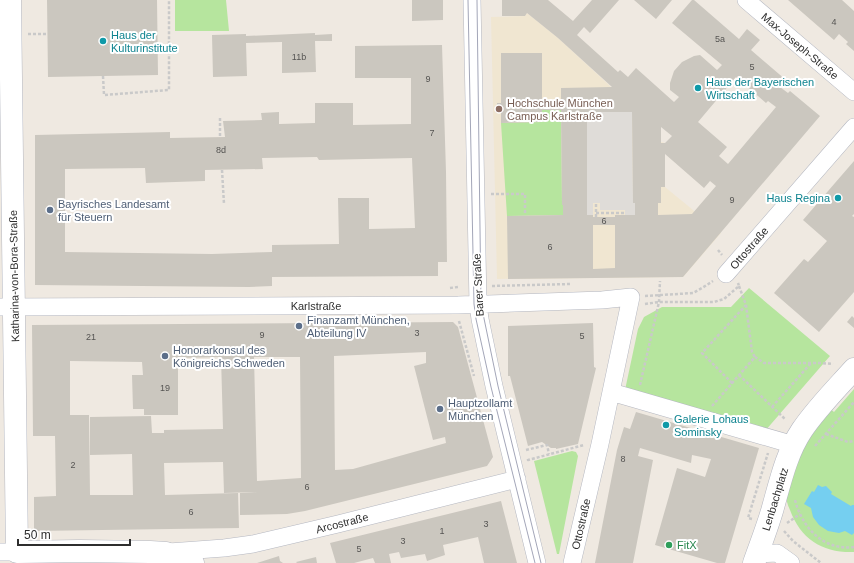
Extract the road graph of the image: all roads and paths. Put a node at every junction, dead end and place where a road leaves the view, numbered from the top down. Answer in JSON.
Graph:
{"nodes":[{"id":1,"x":10,"y":0,"type":"edge"},
{"id":2,"x":169,"y":0,"type":"edge"},
{"id":3,"x":472,"y":0,"type":"edge"},
{"id":4,"x":746,"y":0,"type":"edge"},
{"id":5,"x":26,"y":34,"type":"dead end"},
{"id":6,"x":48,"y":34,"type":"dead end"},
{"id":7,"x":103,"y":76,"type":"dead end"},
{"id":8,"x":854,"y":92,"type":"edge"},
{"id":9,"x":220,"y":118,"type":"dead end"},
{"id":10,"x":854,"y":127,"type":"edge"},
{"id":11,"x":220,"y":137,"type":"dead end"},
{"id":12,"x":222,"y":170,"type":"dead end"},
{"id":13,"x":491,"y":194,"type":"dead end"},
{"id":14,"x":224,"y":204,"type":"dead end"},
{"id":15,"x":596,"y":204,"type":"dead end"},
{"id":16,"x":625,"y":213,"type":"dead end"},
{"id":17,"x":525,"y":215,"type":"dead end"},
{"id":18,"x":729,"y":270,"type":"junction"},
{"id":19,"x":660,"y":281,"type":"dead end"},
{"id":20,"x":739,"y":286,"type":"junction"},
{"id":21,"x":660,"y":295,"type":"junction"},
{"id":22,"x":630,"y":302,"type":"junction"},
{"id":23,"x":659,"y":302,"type":"junction"},
{"id":24,"x":478,"y":304,"type":"junction"},
{"id":25,"x":746,"y":305,"type":"junction"},
{"id":26,"x":7,"y":307,"type":"edge"},
{"id":27,"x":755,"y":357,"type":"junction"},
{"id":28,"x":810,"y":363,"type":"junction"},
{"id":29,"x":833,"y":364,"type":"dead end"},
{"id":30,"x":854,"y":369,"type":"edge"},
{"id":31,"x":739,"y":375,"type":"junction"},
{"id":32,"x":732,"y":383,"type":"junction"},
{"id":33,"x":611,"y":392,"type":"junction"},
{"id":34,"x":636,"y":399,"type":"junction"},
{"id":35,"x":854,"y":402,"type":"edge"},
{"id":36,"x":772,"y":407,"type":"junction"},
{"id":37,"x":701,"y":418,"type":"junction"},
{"id":38,"x":785,"y":419,"type":"dead end"},
{"id":39,"x":826,"y":434,"type":"junction"},
{"id":40,"x":772,"y":438,"type":"junction"},
{"id":41,"x":854,"y":442,"type":"edge"},
{"id":42,"x":600,"y":444,"type":"junction"},
{"id":43,"x":803,"y":447,"type":"junction"},
{"id":44,"x":525,"y":450,"type":"dead end"},
{"id":45,"x":549,"y":454,"type":"junction"},
{"id":46,"x":528,"y":460,"type":"dead end"},
{"id":47,"x":517,"y":479,"type":"junction"},
{"id":48,"x":794,"y":497,"type":"dead end"},
{"id":49,"x":800,"y":514,"type":"junction"},
{"id":50,"x":748,"y":518,"type":"dead end"},
{"id":51,"x":854,"y":547,"type":"edge"},
{"id":52,"x":9,"y":552,"type":"edge"},
{"id":53,"x":166,"y":553,"type":"junction"},
{"id":54,"x":756,"y":558,"type":"edge"},
{"id":55,"x":192,"y":563,"type":"edge"},
{"id":56,"x":537,"y":563,"type":"edge"},
{"id":57,"x":572,"y":563,"type":"edge"},
{"id":58,"x":791,"y":563,"type":"edge"},
{"id":59,"x":821,"y":563,"type":"edge"}],
"edges":[{"from":1,"to":26,"type":"street","name":"Katharina-von-Bora-Straße"},
{"from":2,"to":7,"type":"path"},
{"from":3,"to":24,"type":"street","name":"Barer Straße"},
{"from":4,"to":8,"type":"street","name":"Max-Joseph-Straße"},
{"from":5,"to":6,"type":"path"},
{"from":9,"to":11,"type":"path"},
{"from":10,"to":18,"type":"street","name":"Ottostraße"},
{"from":12,"to":14,"type":"path"},
{"from":13,"to":17,"type":"path"},
{"from":15,"to":16,"type":"path"},
{"from":18,"to":20,"type":"path"},
{"from":18,"to":21,"type":"path","name":"Ottostraße"},
{"from":19,"to":21,"type":"path"},
{"from":20,"to":23,"type":"path"},
{"from":20,"to":25,"type":"path"},
{"from":21,"to":22,"type":"path","name":"Ottostraße"},
{"from":21,"to":23,"type":"path"},
{"from":22,"to":23,"type":"path"},
{"from":22,"to":24,"type":"street","name":"Karlstraße"},
{"from":22,"to":33,"type":"street","name":"Ottostraße"},
{"from":23,"to":34,"type":"path"},
{"from":24,"to":26,"type":"street","name":"Karlstraße"},
{"from":24,"to":47,"type":"street","name":"Barer Straße"},
{"from":25,"to":27,"type":"path"},
{"from":25,"to":32,"type":"path"},
{"from":26,"to":52,"type":"street","name":"Katharina-von-Bora-Straße"},
{"from":27,"to":28,"type":"path"},
{"from":27,"to":31,"type":"path"},
{"from":28,"to":29,"type":"path"},
{"from":28,"to":36,"type":"path"},
{"from":30,"to":43,"type":"street","name":"Lenbachplatz"},
{"from":31,"to":32,"type":"path"},
{"from":31,"to":36,"type":"path"},
{"from":32,"to":37,"type":"path"},
{"from":33,"to":34,"type":"street"},
{"from":33,"to":42,"type":"street","name":"Ottostraße"},
{"from":34,"to":37,"type":"street"},
{"from":35,"to":39,"type":"path"},
{"from":36,"to":38,"type":"path"},
{"from":37,"to":40,"type":"street"},
{"from":39,"to":41,"type":"path"},
{"from":39,"to":43,"type":"path"},
{"from":40,"to":43,"type":"street"},
{"from":40,"to":50,"type":"path","name":"Lenbachplatz"},
{"from":42,"to":45,"type":"path"},
{"from":42,"to":57,"type":"street","name":"Ottostraße"},
{"from":43,"to":54,"type":"street","name":"Lenbachplatz"},
{"from":44,"to":45,"type":"path"},
{"from":45,"to":46,"type":"path"},
{"from":47,"to":53,"type":"street","name":"Arcostraße"},
{"from":47,"to":56,"type":"street","name":"Barer Straße"},
{"from":48,"to":49,"type":"path"},
{"from":49,"to":51,"type":"path"},
{"from":49,"to":59,"type":"path"},
{"from":52,"to":53,"type":"street"},
{"from":53,"to":55,"type":"street"},
{"from":54,"to":58,"type":"street","name":"Lenbachplatz"}]}
